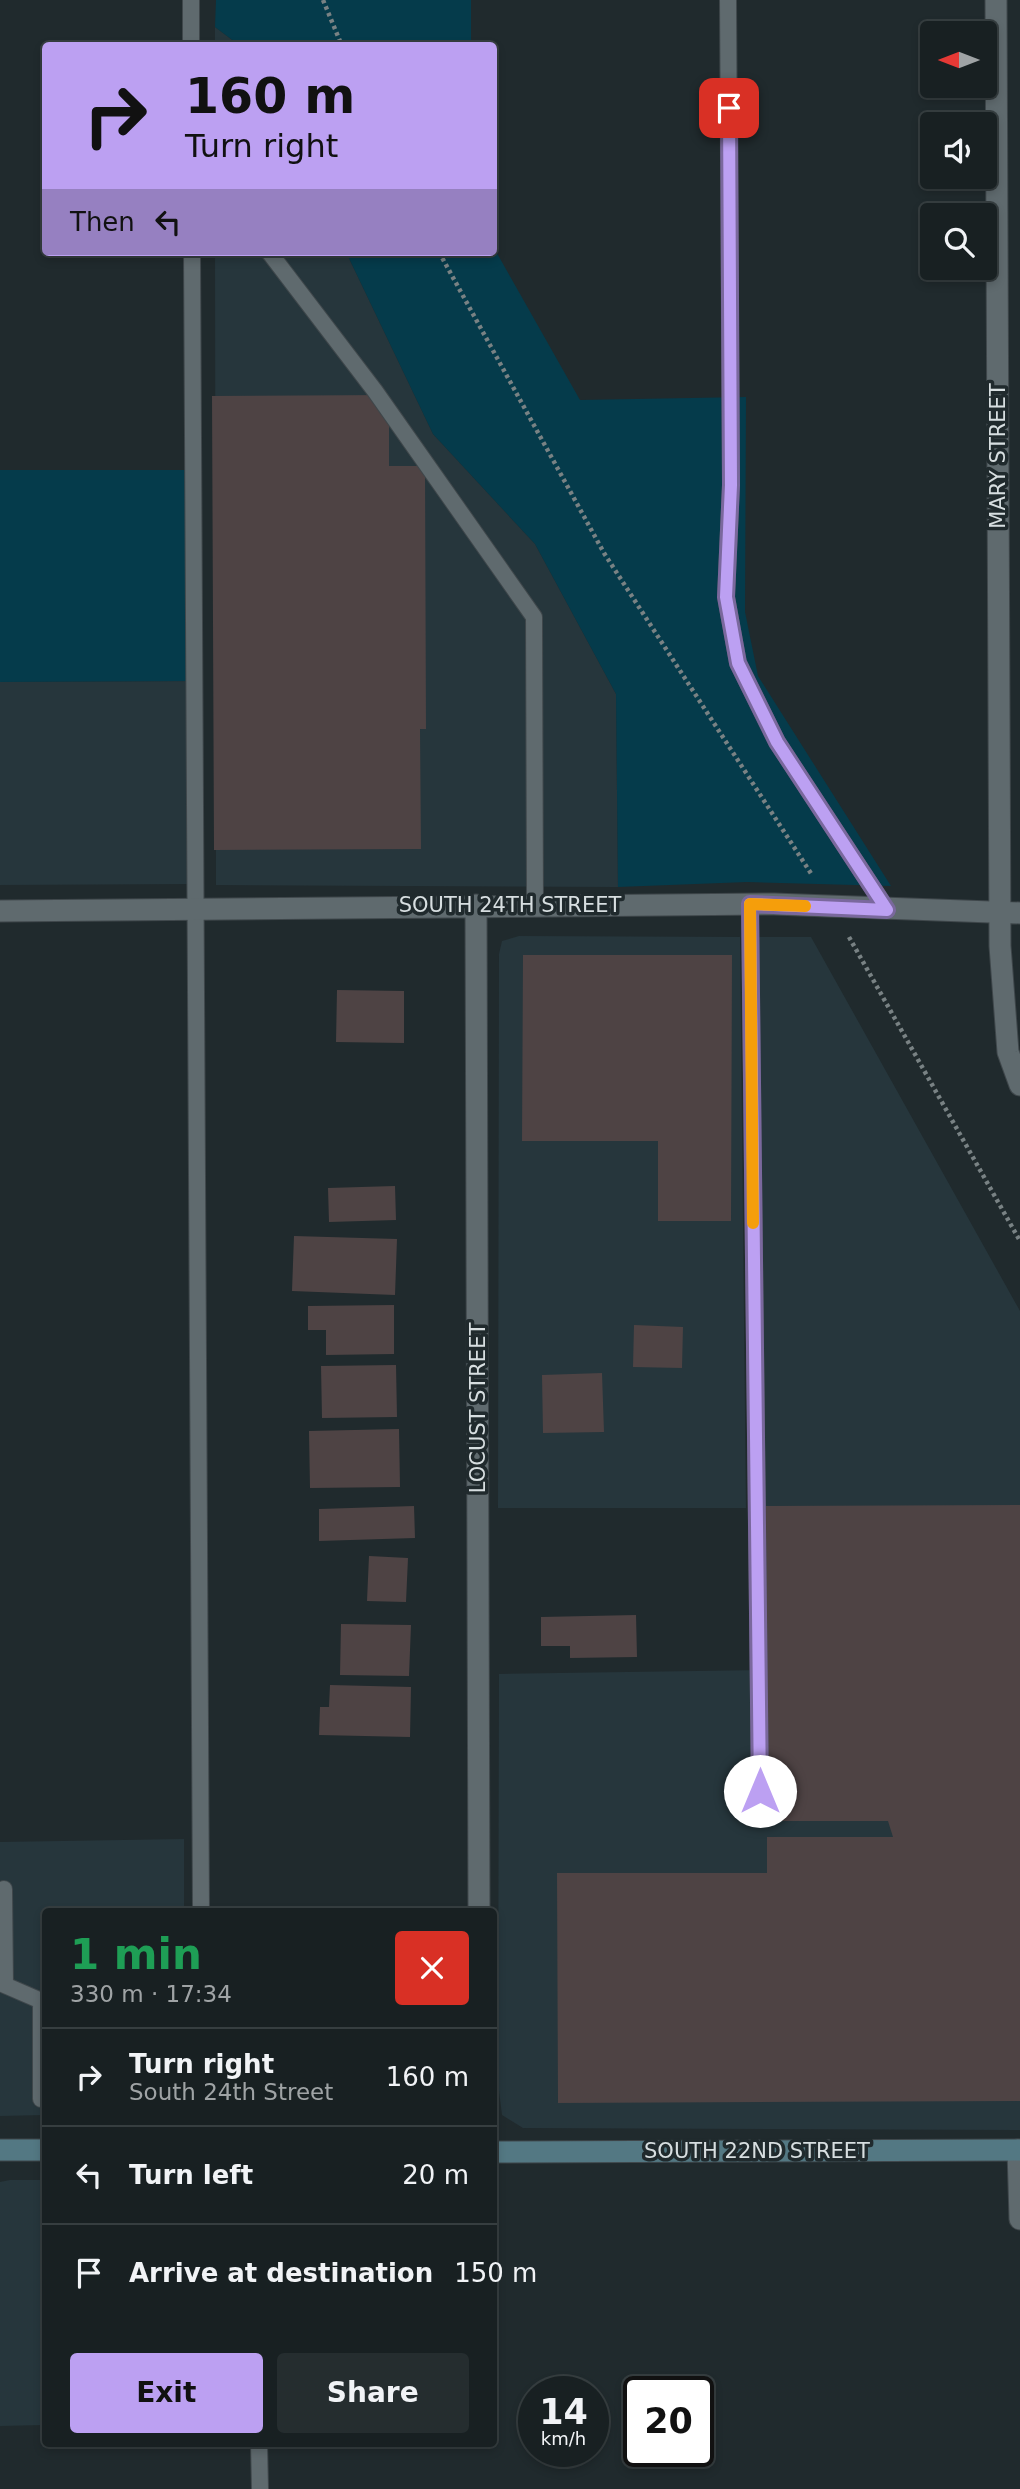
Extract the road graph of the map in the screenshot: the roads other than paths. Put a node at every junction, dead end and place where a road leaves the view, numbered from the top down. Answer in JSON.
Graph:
{"nodes":[{"id":1,"x":191,"y":0,"type":"edge"},
{"id":2,"x":728,"y":0,"type":"edge"},
{"id":3,"x":996,"y":0,"type":"edge"},
{"id":4,"x":191,"y":42,"type":"edge"},
{"id":5,"x":192,"y":256,"type":"edge"},
{"id":6,"x":272,"y":256,"type":"edge"},
{"id":7,"x":750,"y":904,"type":"junction"},
{"id":8,"x":476,"y":905,"type":"junction"},
{"id":9,"x":535,"y":905,"type":"junction"},
{"id":10,"x":196,"y":908,"type":"junction"},
{"id":11,"x":887,"y":910,"type":"junction"},
{"id":12,"x":0,"y":911,"type":"edge"},
{"id":13,"x":1010,"y":913,"type":"edge"},
{"id":14,"x":1020,"y":1085,"type":"edge"},
{"id":15,"x":760,"y":1791,"type":"dead end"},
{"id":16,"x":4,"y":1889,"type":"dead end"},
{"id":17,"x":201,"y":1908,"type":"edge"},
{"id":18,"x":479,"y":1908,"type":"edge"},
{"id":19,"x":2,"y":1984,"type":"edge"},
{"id":20,"x":42,"y":2003,"type":"edge"},
{"id":21,"x":42,"y":2051,"type":"edge"},
{"id":22,"x":42,"y":2099,"type":"edge"},
{"id":23,"x":0,"y":2150,"type":"edge"},
{"id":24,"x":42,"y":2150,"type":"edge"},
{"id":25,"x":1019,"y":2150,"type":"edge"},
{"id":26,"x":497,"y":2151,"type":"edge"},
{"id":27,"x":1020,"y":2219,"type":"edge"},
{"id":28,"x":259,"y":2447,"type":"edge"},
{"id":29,"x":260,"y":2489,"type":"edge"}],
"edges":[{"from":1,"to":4,"type":"lane"},
{"from":2,"to":11,"type":"lane"},
{"from":3,"to":13,"type":"street","name":"MARY STREET"},
{"from":5,"to":10,"type":"lane"},
{"from":6,"to":9,"type":"lane"},
{"from":7,"to":9,"type":"street","name":"SOUTH 24TH STREET"},
{"from":7,"to":11,"type":"street","name":"SOUTH 24TH STREET"},
{"from":7,"to":15,"type":"lane"},
{"from":8,"to":9,"type":"street","name":"SOUTH 24TH STREET"},
{"from":8,"to":10,"type":"street","name":"SOUTH 24TH STREET"},
{"from":8,"to":18,"type":"street","name":"LOCUST STREET"},
{"from":10,"to":12,"type":"street","name":"SOUTH 24TH STREET"},
{"from":10,"to":17,"type":"lane"},
{"from":11,"to":13,"type":"street","name":"SOUTH 24TH STREET"},
{"from":13,"to":14,"type":"street","name":"MARY STREET"},
{"from":16,"to":19,"type":"lane"},
{"from":19,"to":20,"type":"lane"},
{"from":21,"to":22,"type":"lane"},
{"from":23,"to":24,"type":"main road"},
{"from":25,"to":26,"type":"main road","name":"SOUTH 22ND STREET"},
{"from":25,"to":27,"type":"street"},
{"from":28,"to":29,"type":"lane"}]}
